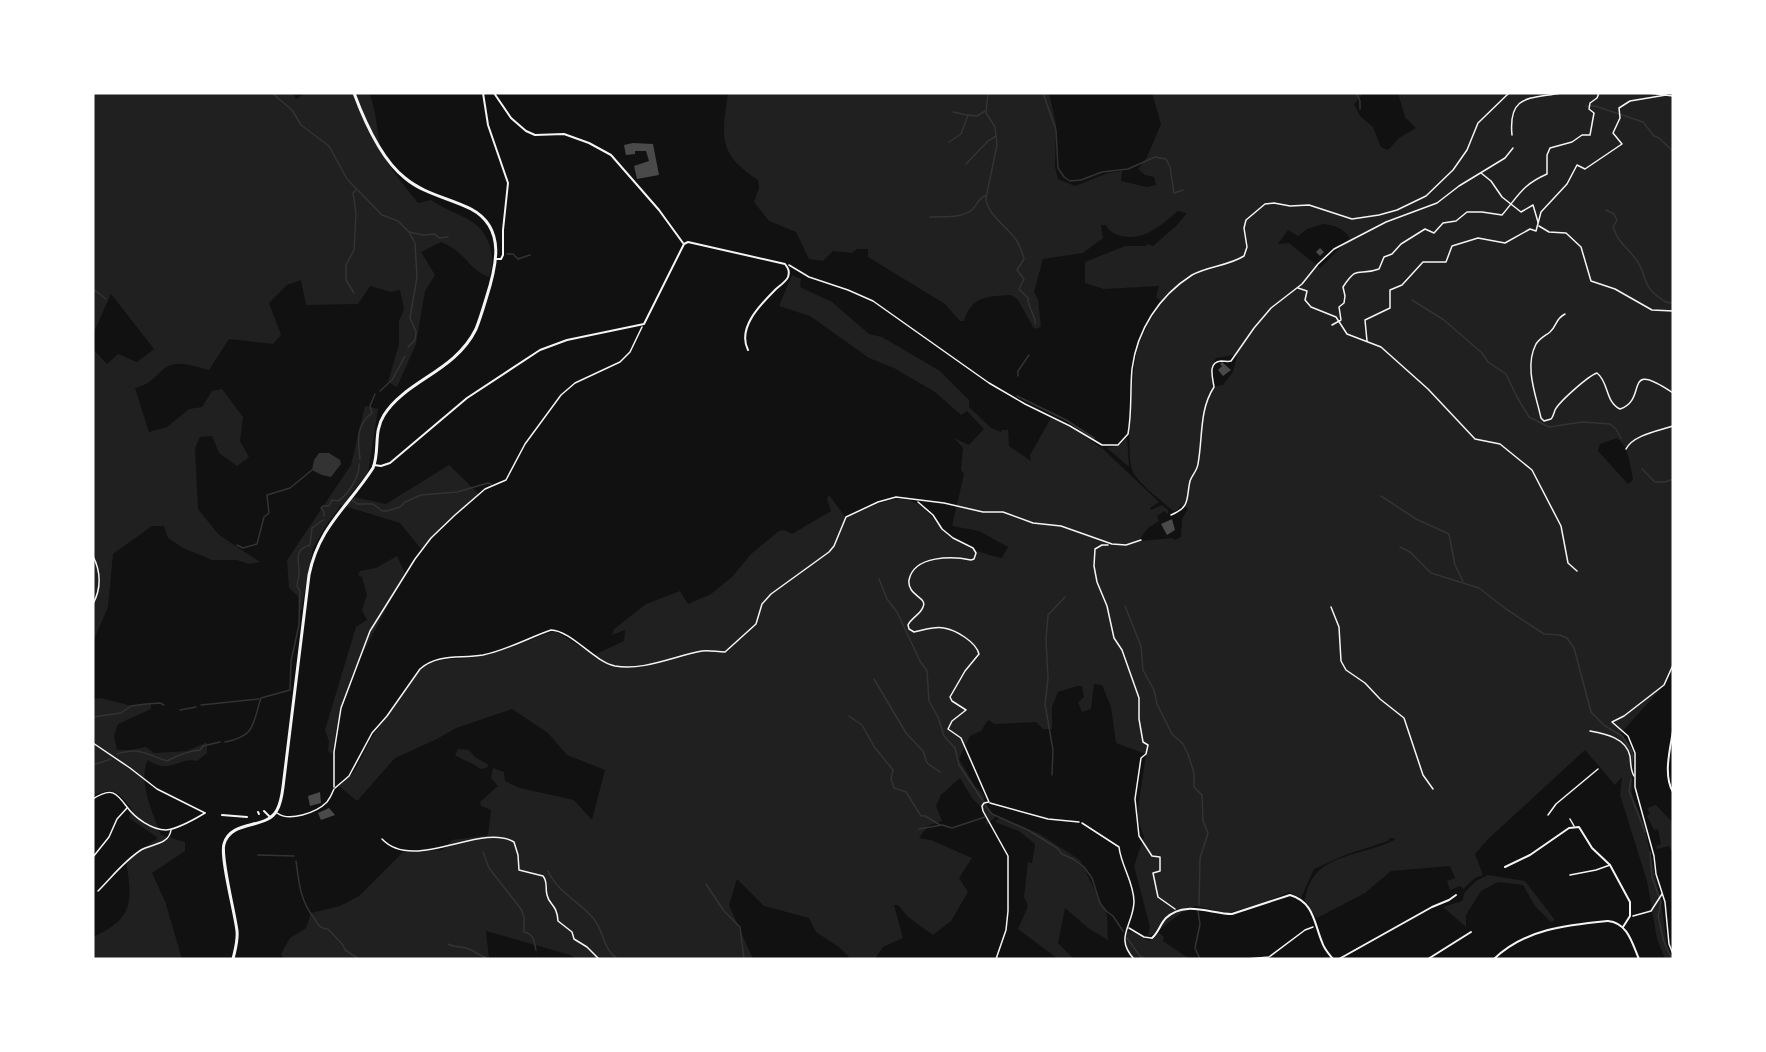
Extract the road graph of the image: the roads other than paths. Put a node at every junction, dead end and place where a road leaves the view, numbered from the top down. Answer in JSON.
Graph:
{"nodes":[{"id":1,"x":354,"y":93,"type":"edge"},
{"id":2,"x":483,"y":93,"type":"edge"},
{"id":3,"x":494,"y":93,"type":"edge"},
{"id":4,"x":684,"y":244,"type":"junction"},
{"id":5,"x":496,"y":259,"type":"junction"},
{"id":6,"x":748,"y":350,"type":"dead end"},
{"id":7,"x":374,"y":465,"type":"junction"},
{"id":8,"x":1673,"y":731,"type":"edge"},
{"id":9,"x":334,"y":789,"type":"road end"},
{"id":10,"x":1673,"y":792,"type":"edge"},
{"id":11,"x":264,"y":811,"type":"dead end"},
{"id":12,"x":276,"y":812,"type":"junction"},
{"id":13,"x":222,"y":816,"type":"dead end"},
{"id":14,"x":247,"y":817,"type":"dead end"},
{"id":15,"x":270,"y":818,"type":"junction"},
{"id":16,"x":1570,"y":819,"type":"dead end"},
{"id":17,"x":1082,"y":823,"type":"road end"},
{"id":18,"x":1574,"y":826,"type":"junction"},
{"id":19,"x":1610,"y":865,"type":"junction"},
{"id":20,"x":1505,"y":867,"type":"dead end"},
{"id":21,"x":1570,"y":875,"type":"dead end"},
{"id":22,"x":1456,"y":895,"type":"dead end"},
{"id":23,"x":1128,"y":927,"type":"junction"},
{"id":24,"x":1623,"y":927,"type":"junction"},
{"id":25,"x":1471,"y":932,"type":"dead end"},
{"id":26,"x":1152,"y":938,"type":"joint"},
{"id":27,"x":233,"y":959,"type":"edge"},
{"id":28,"x":1134,"y":959,"type":"edge"},
{"id":29,"x":1333,"y":959,"type":"edge"},
{"id":30,"x":1339,"y":959,"type":"edge"},
{"id":31,"x":1428,"y":959,"type":"edge"},
{"id":32,"x":1494,"y":959,"type":"edge"},
{"id":33,"x":1639,"y":959,"type":"edge"}],
"edges":[{"from":1,"to":5,"type":"street"},
{"from":2,"to":5,"type":"street"},
{"from":3,"to":4,"type":"street"},
{"from":4,"to":6,"type":"street"},
{"from":4,"to":7,"type":"street"},
{"from":5,"to":7,"type":"street"},
{"from":7,"to":12,"type":"street"},
{"from":8,"to":10,"type":"street"},
{"from":9,"to":12,"type":"lane"},
{"from":11,"to":15,"type":"street"},
{"from":12,"to":15,"type":"street"},
{"from":13,"to":14,"type":"street"},
{"from":15,"to":27,"type":"street"},
{"from":16,"to":18,"type":"lane"},
{"from":17,"to":23,"type":"lane"},
{"from":18,"to":19,"type":"street"},
{"from":18,"to":20,"type":"street"},
{"from":19,"to":21,"type":"lane"},
{"from":19,"to":24,"type":"street"},
{"from":22,"to":30,"type":"street"},
{"from":23,"to":26,"type":"lane"},
{"from":23,"to":28,"type":"lane"},
{"from":24,"to":32,"type":"street"},
{"from":24,"to":33,"type":"street"},
{"from":25,"to":31,"type":"street"},
{"from":26,"to":29,"type":"street"}]}
